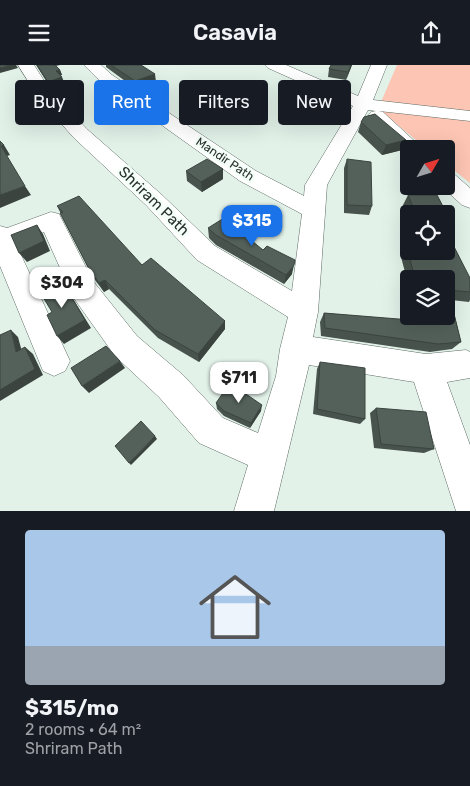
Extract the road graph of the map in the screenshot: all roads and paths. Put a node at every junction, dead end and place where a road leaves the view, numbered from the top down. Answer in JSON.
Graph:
{"nodes":[{"id":1,"x":26,"y":65,"type":"edge"},
{"id":2,"x":92,"y":65,"type":"edge"},
{"id":3,"x":273,"y":65,"type":"edge"},
{"id":4,"x":379,"y":65,"type":"edge"},
{"id":5,"x":363,"y":103,"type":"junction"},
{"id":6,"x":470,"y":116,"type":"edge"},
{"id":7,"x":403,"y":140,"type":"edge"},
{"id":8,"x":455,"y":187,"type":"edge"},
{"id":9,"x":470,"y":201,"type":"edge"},
{"id":10,"x":313,"y":210,"type":"junction"},
{"id":11,"x":1,"y":237,"type":"edge"},
{"id":12,"x":304,"y":311,"type":"junction"},
{"id":13,"x":295,"y":349,"type":"junction"},
{"id":14,"x":54,"y":361,"type":"dead end"},
{"id":15,"x":466,"y":365,"type":"dead end"},
{"id":16,"x":426,"y":369,"type":"junction"},
{"id":17,"x":270,"y":456,"type":"junction"},
{"id":18,"x":470,"y":497,"type":"edge"},
{"id":19,"x":254,"y":511,"type":"edge"}],
"edges":[{"from":1,"to":12,"type":"street","name":"Shriram Path"},
{"from":2,"to":10,"type":"street","name":"Mandir Path"},
{"from":3,"to":5,"type":"street"},
{"from":4,"to":5,"type":"street"},
{"from":5,"to":6,"type":"street"},
{"from":5,"to":7,"type":"street"},
{"from":5,"to":10,"type":"street"},
{"from":8,"to":9,"type":"street"},
{"from":10,"to":12,"type":"street"},
{"from":11,"to":14,"type":"street"},
{"from":11,"to":17,"type":"street"},
{"from":12,"to":13,"type":"street"},
{"from":13,"to":16,"type":"street"},
{"from":13,"to":17,"type":"street"},
{"from":15,"to":16,"type":"street"},
{"from":16,"to":18,"type":"street"},
{"from":17,"to":19,"type":"street"}]}
